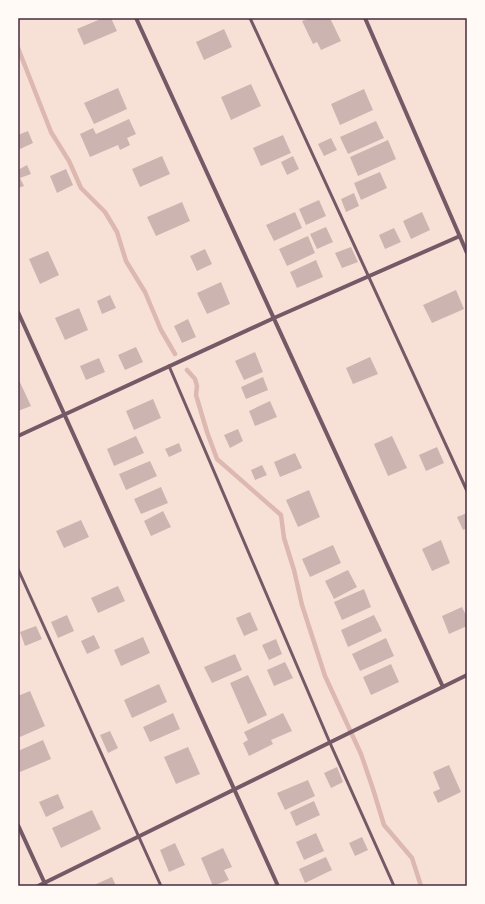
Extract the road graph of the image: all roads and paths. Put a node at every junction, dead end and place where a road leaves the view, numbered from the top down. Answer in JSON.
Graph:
{"nodes":[{"id":1,"x":136,"y":18,"type":"edge"},
{"id":2,"x":250,"y":18,"type":"edge"},
{"id":3,"x":365,"y":18,"type":"edge"},
{"id":4,"x":460,"y":236,"type":"junction"},
{"id":5,"x":467,"y":253,"type":"edge"},
{"id":6,"x":368,"y":276,"type":"junction"},
{"id":7,"x":18,"y":312,"type":"edge"},
{"id":8,"x":274,"y":318,"type":"junction"},
{"id":9,"x":170,"y":366,"type":"junction"},
{"id":10,"x":65,"y":415,"type":"junction"},
{"id":11,"x":18,"y":436,"type":"edge"},
{"id":12,"x":467,"y":491,"type":"edge"},
{"id":13,"x":18,"y":569,"type":"edge"},
{"id":14,"x":467,"y":675,"type":"edge"},
{"id":15,"x":443,"y":687,"type":"junction"},
{"id":16,"x":330,"y":743,"type":"junction"},
{"id":17,"x":234,"y":789,"type":"junction"},
{"id":18,"x":18,"y":825,"type":"edge"},
{"id":19,"x":138,"y":837,"type":"junction"},
{"id":20,"x":45,"y":884,"type":"edge"},
{"id":21,"x":38,"y":886,"type":"edge"},
{"id":22,"x":161,"y":886,"type":"edge"},
{"id":23,"x":278,"y":886,"type":"edge"},
{"id":24,"x":394,"y":886,"type":"edge"}],
"edges":[{"from":1,"to":8,"type":"street"},
{"from":2,"to":6,"type":"lane"},
{"from":3,"to":4,"type":"street"},
{"from":4,"to":5,"type":"street"},
{"from":4,"to":6,"type":"street"},
{"from":6,"to":8,"type":"street"},
{"from":6,"to":12,"type":"lane"},
{"from":7,"to":10,"type":"street"},
{"from":8,"to":9,"type":"street"},
{"from":8,"to":15,"type":"street"},
{"from":9,"to":10,"type":"street"},
{"from":9,"to":16,"type":"lane"},
{"from":10,"to":11,"type":"street"},
{"from":10,"to":17,"type":"street"},
{"from":13,"to":19,"type":"lane"},
{"from":14,"to":15,"type":"street"},
{"from":15,"to":16,"type":"street"},
{"from":16,"to":17,"type":"street"},
{"from":16,"to":24,"type":"lane"},
{"from":17,"to":19,"type":"street"},
{"from":17,"to":23,"type":"street"},
{"from":18,"to":20,"type":"street"},
{"from":19,"to":20,"type":"street"},
{"from":19,"to":22,"type":"lane"},
{"from":20,"to":21,"type":"street"}]}
